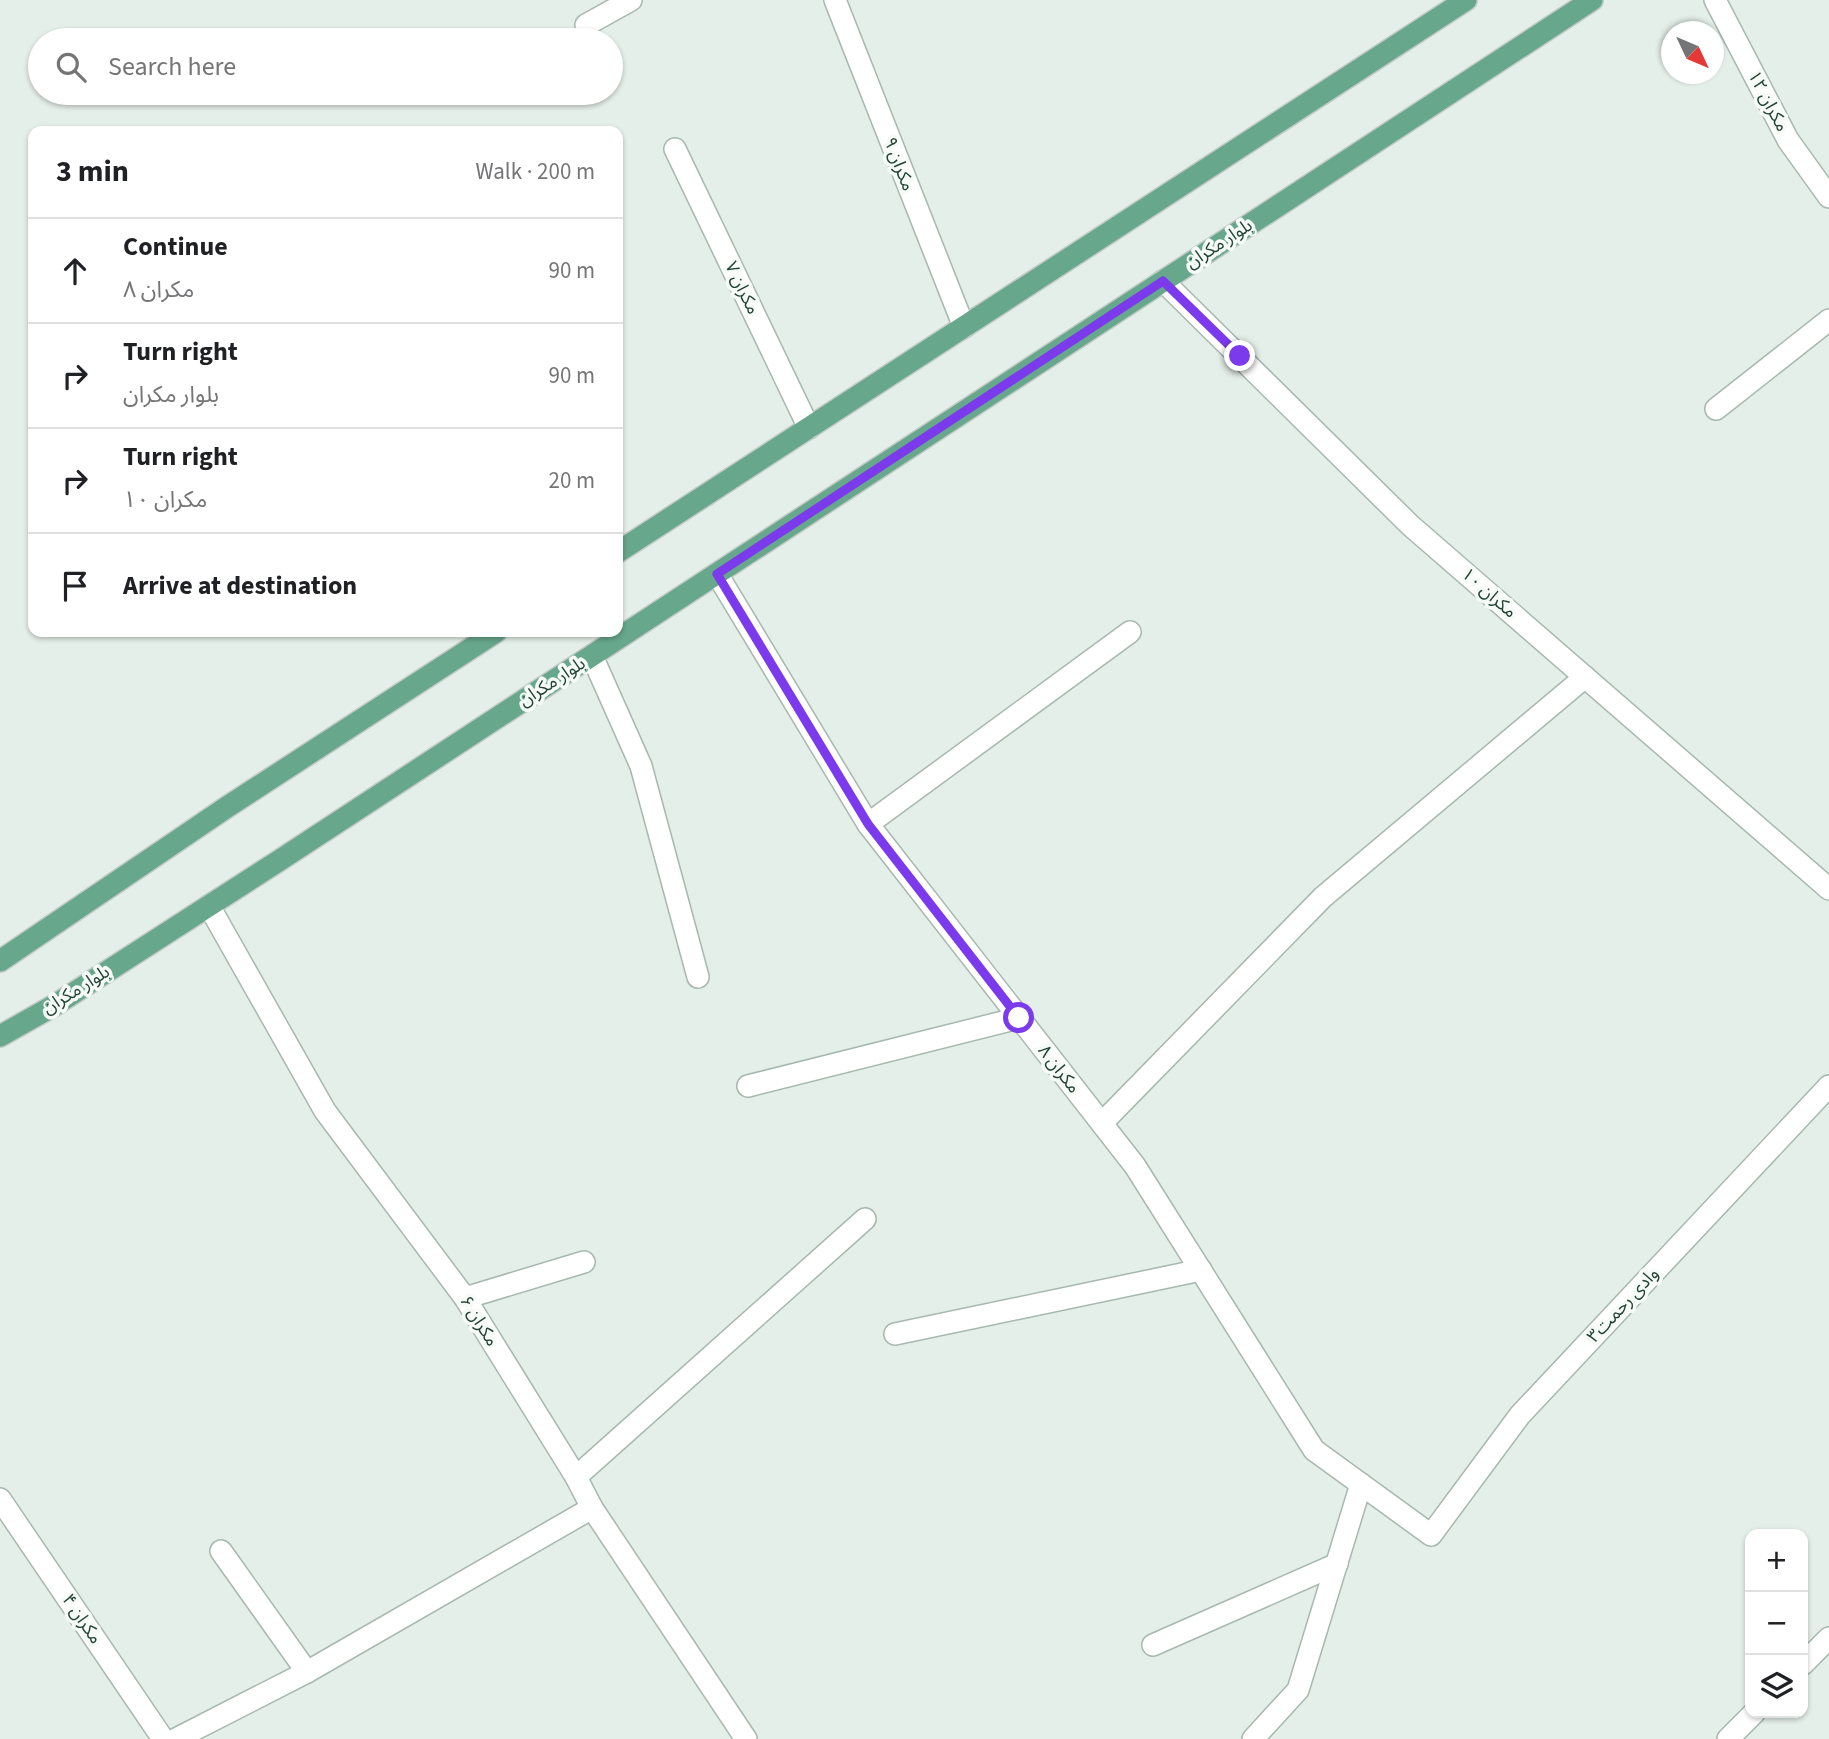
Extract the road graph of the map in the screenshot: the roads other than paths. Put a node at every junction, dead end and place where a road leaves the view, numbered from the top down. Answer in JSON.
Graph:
{"nodes":[{"id":1,"x":631,"y":0,"type":"edge"},
{"id":2,"x":835,"y":0,"type":"edge"},
{"id":3,"x":1466,"y":0,"type":"edge"},
{"id":4,"x":1592,"y":0,"type":"edge"},
{"id":5,"x":1715,"y":0,"type":"edge"},
{"id":6,"x":586,"y":24,"type":"dead end"},
{"id":7,"x":675,"y":149,"type":"dead end"},
{"id":8,"x":1829,"y":197,"type":"edge"},
{"id":9,"x":1163,"y":281,"type":"junction"},
{"id":10,"x":1829,"y":320,"type":"edge"},
{"id":11,"x":964,"y":327,"type":"junction"},
{"id":12,"x":1716,"y":409,"type":"dead end"},
{"id":13,"x":809,"y":428,"type":"junction"},
{"id":14,"x":623,"y":549,"type":"edge"},
{"id":15,"x":717,"y":574,"type":"junction"},
{"id":16,"x":1130,"y":632,"type":"dead end"},
{"id":17,"x":623,"y":636,"type":"edge"},
{"id":18,"x":488,"y":637,"type":"edge"},
{"id":19,"x":621,"y":637,"type":"edge"},
{"id":20,"x":592,"y":656,"type":"junction"},
{"id":21,"x":1585,"y":677,"type":"junction"},
{"id":22,"x":868,"y":824,"type":"junction"},
{"id":23,"x":1829,"y":889,"type":"edge"},
{"id":24,"x":209,"y":906,"type":"junction"},
{"id":25,"x":0,"y":961,"type":"edge"},
{"id":26,"x":698,"y":977,"type":"dead end"},
{"id":27,"x":1019,"y":1018,"type":"junction"},
{"id":28,"x":0,"y":1036,"type":"edge"},
{"id":29,"x":747,"y":1086,"type":"dead end"},
{"id":30,"x":1829,"y":1086,"type":"edge"},
{"id":31,"x":1102,"y":1123,"type":"junction"},
{"id":32,"x":865,"y":1219,"type":"dead end"},
{"id":33,"x":584,"y":1262,"type":"dead end"},
{"id":34,"x":1201,"y":1270,"type":"junction"},
{"id":35,"x":465,"y":1298,"type":"junction"},
{"id":36,"x":895,"y":1334,"type":"dead end"},
{"id":37,"x":576,"y":1477,"type":"junction"},
{"id":38,"x":1361,"y":1484,"type":"junction"},
{"id":39,"x":0,"y":1499,"type":"edge"},
{"id":40,"x":592,"y":1508,"type":"junction"},
{"id":41,"x":1431,"y":1535,"type":"joint"},
{"id":42,"x":221,"y":1551,"type":"dead end"},
{"id":43,"x":1337,"y":1564,"type":"junction"},
{"id":44,"x":1829,"y":1638,"type":"edge"},
{"id":45,"x":1153,"y":1645,"type":"dead end"},
{"id":46,"x":1808,"y":1659,"type":"edge"},
{"id":47,"x":307,"y":1672,"type":"junction"},
{"id":48,"x":1749,"y":1718,"type":"edge"},
{"id":49,"x":163,"y":1739,"type":"edge"},
{"id":50,"x":176,"y":1739,"type":"edge"},
{"id":51,"x":746,"y":1739,"type":"edge"},
{"id":52,"x":1253,"y":1739,"type":"edge"},
{"id":53,"x":1728,"y":1739,"type":"edge"}],
"edges":[{"from":1,"to":6,"type":"street"},
{"from":2,"to":11,"type":"street","name":"مکران ۹"},
{"from":3,"to":11,"type":"main road"},
{"from":4,"to":9,"type":"main road","name":"بلوار مکران"},
{"from":5,"to":8,"type":"street","name":"مکران ۱۲"},
{"from":7,"to":13,"type":"street","name":"مکران ۷"},
{"from":9,"to":15,"type":"main road","name":"بلوار مکران"},
{"from":9,"to":21,"type":"street","name":"مکران ۱۰"},
{"from":10,"to":12,"type":"street"},
{"from":11,"to":13,"type":"main road"},
{"from":13,"to":14,"type":"main road"},
{"from":15,"to":17,"type":"main road","name":"بلوار مکران"},
{"from":15,"to":22,"type":"street","name":"مکران ۸"},
{"from":16,"to":22,"type":"street"},
{"from":18,"to":25,"type":"main road"},
{"from":19,"to":20,"type":"main road","name":"بلوار مکران"},
{"from":20,"to":24,"type":"main road","name":"بلوار مکران"},
{"from":20,"to":26,"type":"street"},
{"from":21,"to":23,"type":"street","name":"مکران ۱۰"},
{"from":21,"to":31,"type":"street"},
{"from":22,"to":27,"type":"street","name":"مکران ۸"},
{"from":24,"to":28,"type":"main road","name":"بلوار مکران"},
{"from":24,"to":35,"type":"street","name":"مکران ۶"},
{"from":27,"to":29,"type":"street"},
{"from":27,"to":31,"type":"street","name":"مکران ۸"},
{"from":30,"to":41,"type":"street","name":"وادی رحمت۳"},
{"from":31,"to":34,"type":"street","name":"مکران ۸"},
{"from":32,"to":37,"type":"street"},
{"from":33,"to":35,"type":"street"},
{"from":34,"to":36,"type":"street"},
{"from":34,"to":38,"type":"street","name":"مکران ۸"},
{"from":35,"to":37,"type":"street","name":"مکران ۶"},
{"from":37,"to":40,"type":"street","name":"مکران ۶"},
{"from":38,"to":41,"type":"street","name":"مکران ۸"},
{"from":38,"to":43,"type":"street"},
{"from":39,"to":49,"type":"street","name":"مکران ۴"},
{"from":40,"to":47,"type":"street"},
{"from":40,"to":51,"type":"street","name":"مکران ۶"},
{"from":42,"to":47,"type":"street"},
{"from":43,"to":45,"type":"street"},
{"from":43,"to":52,"type":"street"},
{"from":44,"to":46,"type":"street"},
{"from":47,"to":50,"type":"street"},
{"from":48,"to":53,"type":"street"}]}
